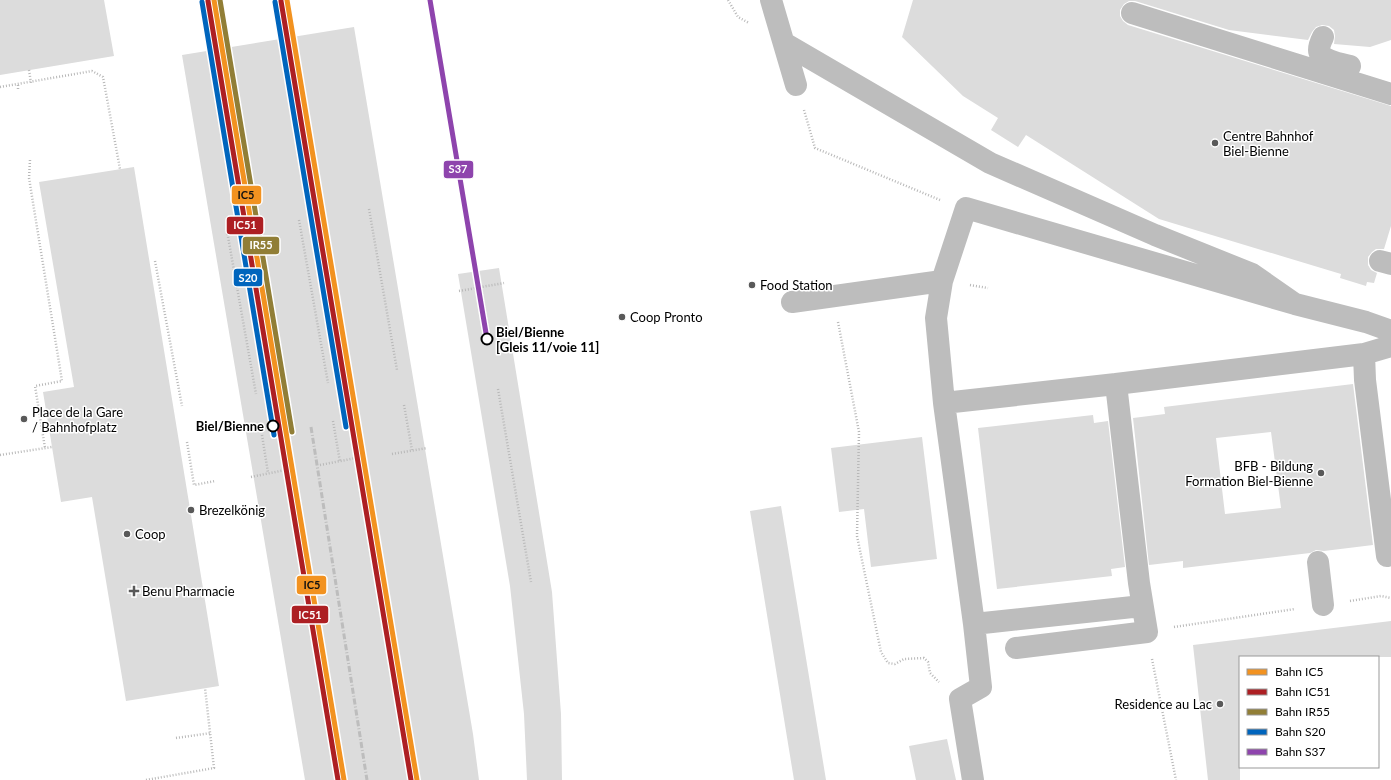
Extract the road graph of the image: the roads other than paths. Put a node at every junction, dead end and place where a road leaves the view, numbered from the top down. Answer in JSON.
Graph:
{"nodes":[{"id":1,"x":770,"y":0,"type":"edge"},
{"id":2,"x":778,"y":0,"type":"edge"},
{"id":3,"x":1132,"y":13,"type":"dead end"},
{"id":4,"x":1323,"y":37,"type":"dead end"},
{"id":5,"x":784,"y":43,"type":"junction"},
{"id":6,"x":1391,"y":78,"type":"edge"},
{"id":7,"x":796,"y":85,"type":"road end"},
{"id":8,"x":1391,"y":94,"type":"edge"},
{"id":9,"x":942,"y":280,"type":"junction"},
{"id":10,"x":792,"y":302,"type":"dead end"},
{"id":11,"x":1295,"y":304,"type":"junction"},
{"id":12,"x":1391,"y":331,"type":"edge"},
{"id":13,"x":1391,"y":346,"type":"edge"},
{"id":14,"x":1364,"y":354,"type":"junction"},
{"id":15,"x":1116,"y":384,"type":"junction"},
{"id":16,"x":944,"y":403,"type":"junction"},
{"id":17,"x":1387,"y":556,"type":"dead end"},
{"id":18,"x":1318,"y":562,"type":"dead end"},
{"id":19,"x":1323,"y":605,"type":"road end"},
{"id":20,"x":1142,"y":606,"type":"junction"},
{"id":21,"x":975,"y":633,"type":"junction"},
{"id":22,"x":1016,"y":648,"type":"dead end"},
{"id":23,"x":973,"y":780,"type":"edge"}],
"edges":[{"from":1,"to":2,"type":"street"},
{"from":1,"to":5,"type":"street"},
{"from":3,"to":8,"type":"street"},
{"from":4,"to":6,"type":"street"},
{"from":5,"to":7,"type":"street"},
{"from":5,"to":11,"type":"street"},
{"from":9,"to":10,"type":"street"},
{"from":9,"to":11,"type":"street"},
{"from":9,"to":16,"type":"street"},
{"from":11,"to":12,"type":"street"},
{"from":13,"to":14,"type":"street"},
{"from":14,"to":15,"type":"street"},
{"from":14,"to":17,"type":"street"},
{"from":15,"to":16,"type":"street"},
{"from":15,"to":20,"type":"street"},
{"from":16,"to":21,"type":"street"},
{"from":18,"to":19,"type":"street"},
{"from":20,"to":21,"type":"street"},
{"from":20,"to":22,"type":"street"},
{"from":21,"to":23,"type":"street"}]}
